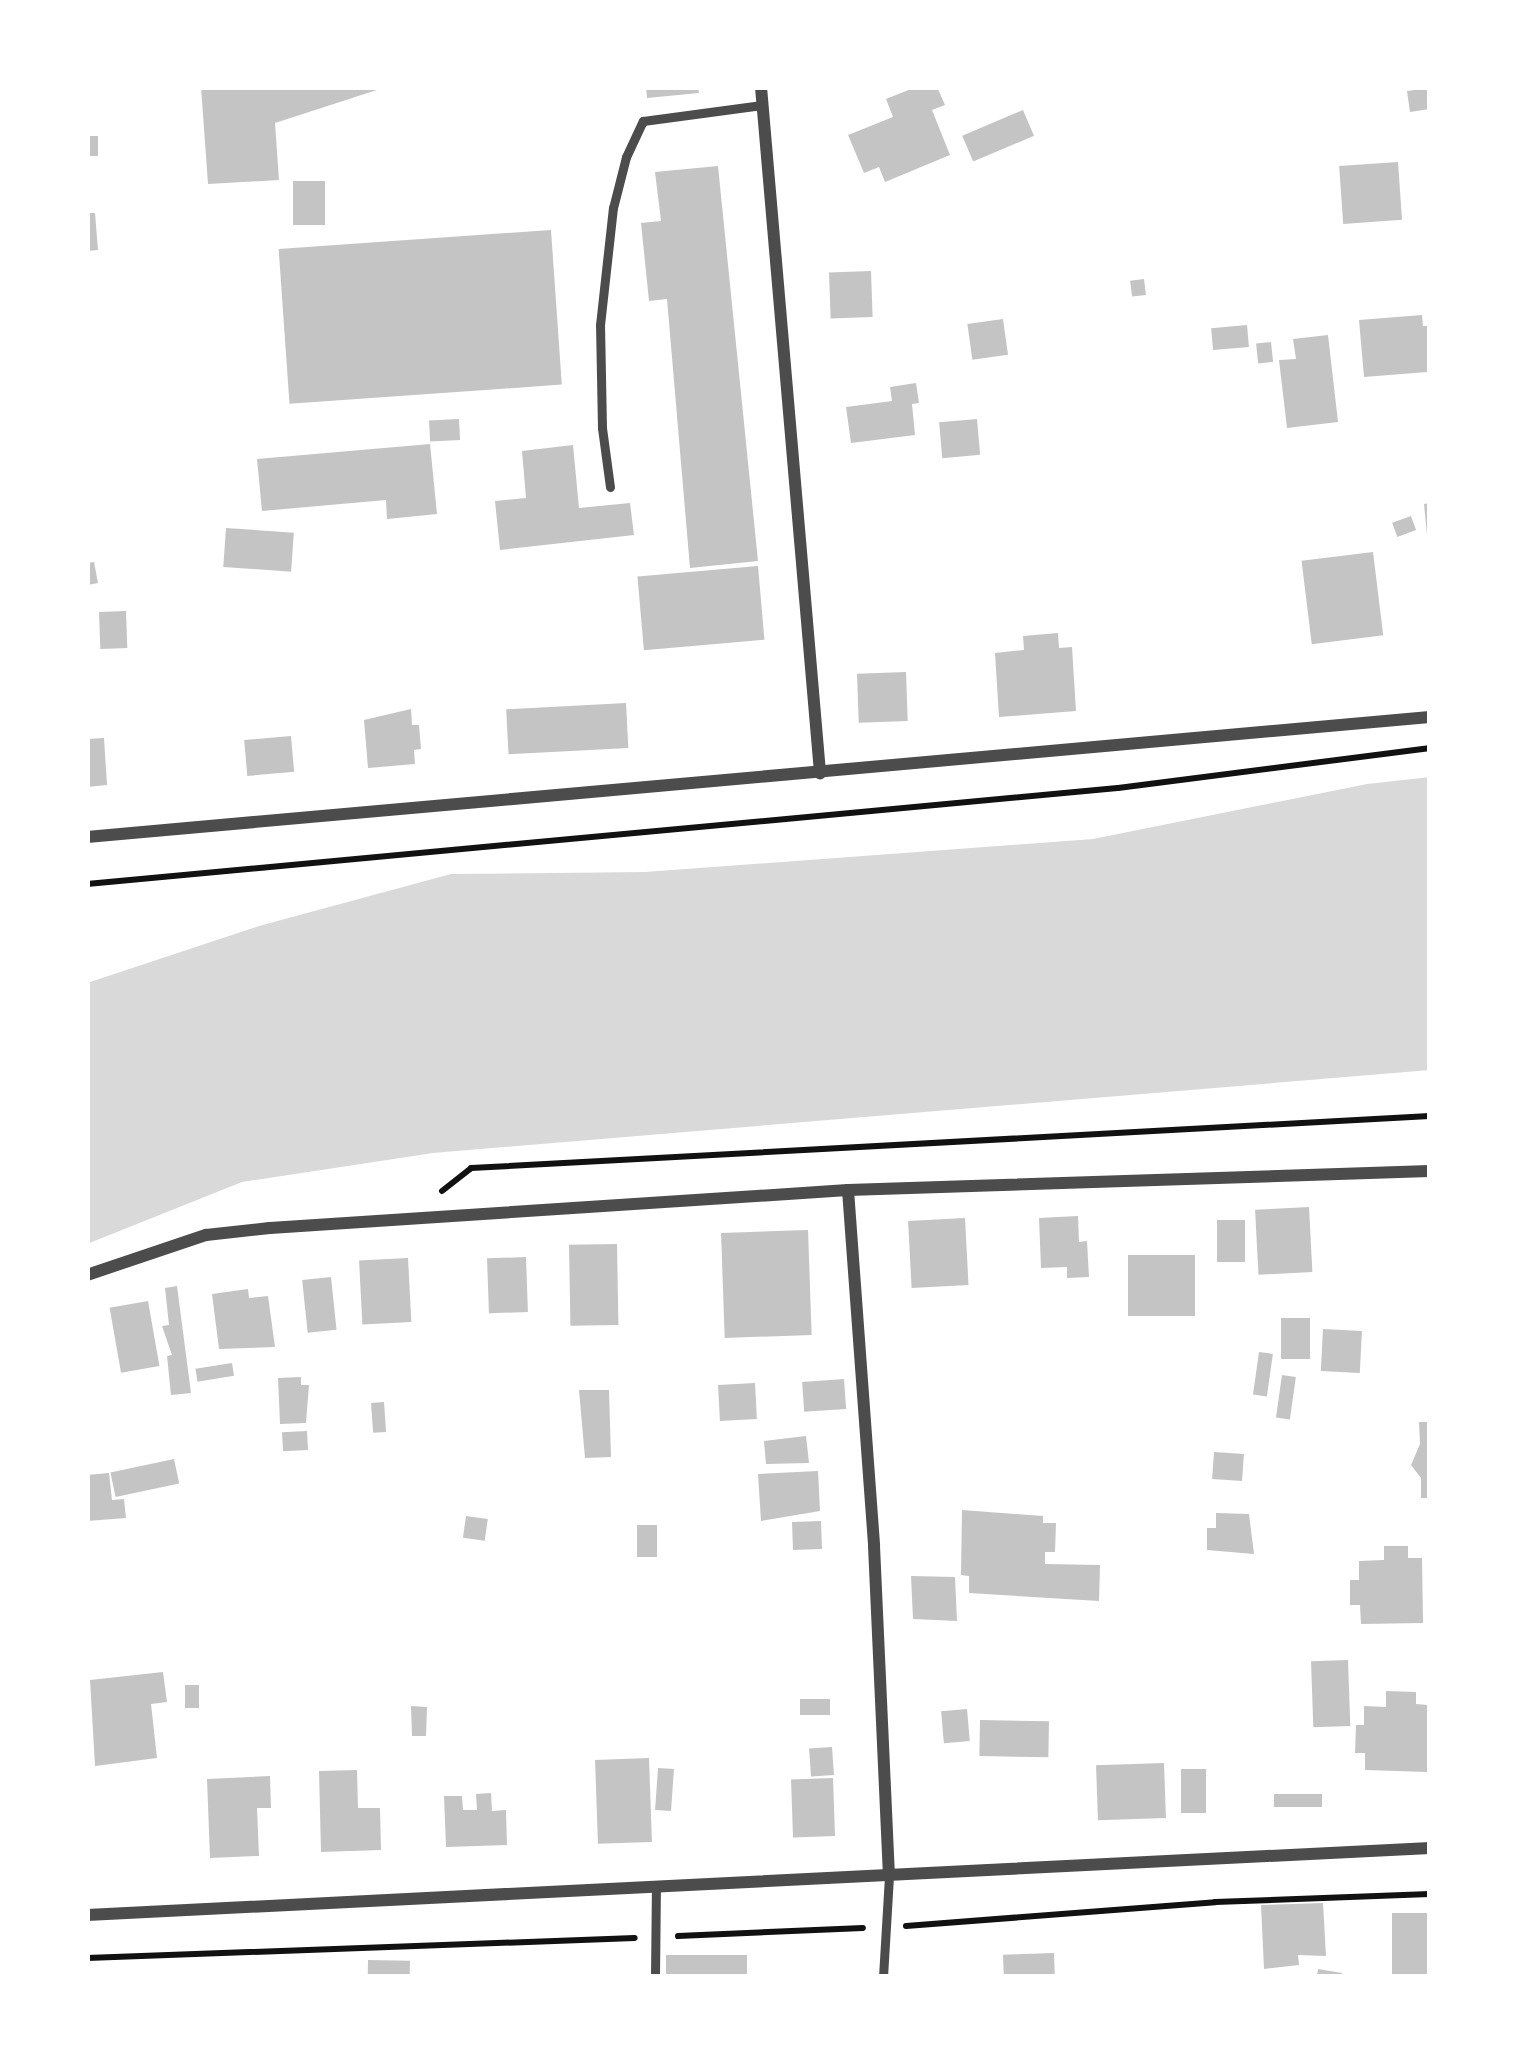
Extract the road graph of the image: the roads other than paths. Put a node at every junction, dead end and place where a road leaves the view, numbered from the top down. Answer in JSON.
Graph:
{"nodes":[{"id":1,"x":761,"y":87,"type":"edge"},
{"id":2,"x":762,"y":105,"type":"junction"},
{"id":3,"x":610,"y":487,"type":"dead end"},
{"id":4,"x":1430,"y":717,"type":"edge"},
{"id":5,"x":820,"y":773,"type":"junction"},
{"id":6,"x":87,"y":837,"type":"edge"},
{"id":7,"x":1430,"y":1171,"type":"edge"},
{"id":8,"x":848,"y":1190,"type":"junction"},
{"id":9,"x":87,"y":1275,"type":"edge"},
{"id":10,"x":1430,"y":1848,"type":"edge"},
{"id":11,"x":889,"y":1876,"type":"junction"},
{"id":12,"x":656,"y":1888,"type":"junction"},
{"id":13,"x":87,"y":1915,"type":"edge"},
{"id":14,"x":655,"y":1977,"type":"edge"},
{"id":15,"x":883,"y":1977,"type":"edge"}],
"edges":[{"from":1,"to":2,"type":"street"},
{"from":2,"to":3,"type":"lane"},
{"from":2,"to":5,"type":"street"},
{"from":4,"to":5,"type":"street"},
{"from":5,"to":6,"type":"street"},
{"from":7,"to":8,"type":"street"},
{"from":8,"to":9,"type":"street"},
{"from":8,"to":11,"type":"street"},
{"from":10,"to":11,"type":"street"},
{"from":11,"to":12,"type":"street"},
{"from":11,"to":15,"type":"lane"},
{"from":12,"to":13,"type":"street"},
{"from":12,"to":14,"type":"lane"}]}
